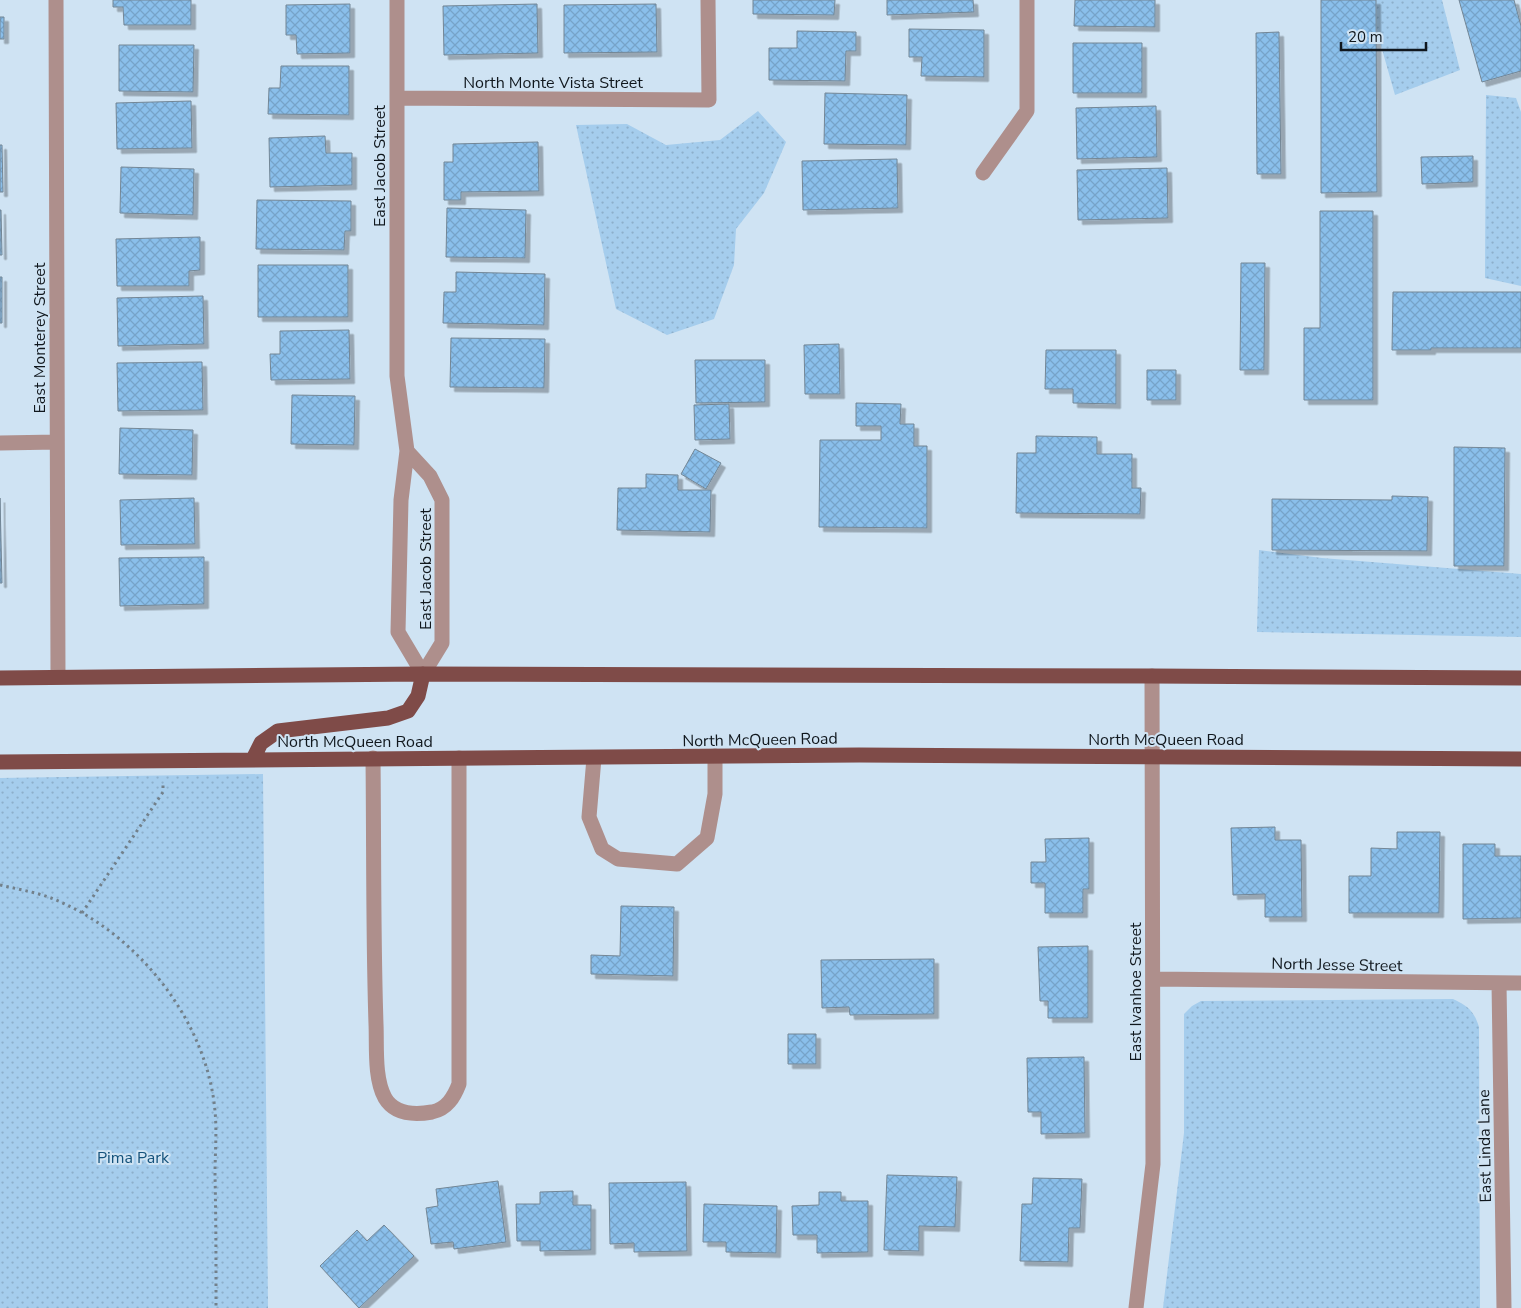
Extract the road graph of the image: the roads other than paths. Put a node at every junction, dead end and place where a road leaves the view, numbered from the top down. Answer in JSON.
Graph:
{"nodes":[{"id":1,"x":56,"y":0,"type":"edge"},
{"id":2,"x":397,"y":0,"type":"edge"},
{"id":3,"x":708,"y":0,"type":"edge"},
{"id":4,"x":1027,"y":0,"type":"edge"},
{"id":5,"x":397,"y":98,"type":"junction"},
{"id":6,"x":983,"y":173,"type":"dead end"},
{"id":7,"x":57,"y":442,"type":"junction"},
{"id":8,"x":0,"y":443,"type":"edge"},
{"id":9,"x":407,"y":451,"type":"junction"},
{"id":10,"x":423,"y":674,"type":"junction"},
{"id":11,"x":58,"y":676,"type":"junction"},
{"id":12,"x":1152,"y":676,"type":"junction"},
{"id":13,"x":0,"y":678,"type":"edge"},
{"id":14,"x":1521,"y":678,"type":"edge"},
{"id":15,"x":715,"y":756,"type":"junction"},
{"id":16,"x":1153,"y":756,"type":"junction"},
{"id":17,"x":373,"y":758,"type":"junction"},
{"id":18,"x":459,"y":758,"type":"junction"},
{"id":19,"x":594,"y":758,"type":"junction"},
{"id":20,"x":253,"y":759,"type":"junction"},
{"id":21,"x":1521,"y":759,"type":"edge"},
{"id":22,"x":0,"y":762,"type":"edge"},
{"id":23,"x":1153,"y":979,"type":"junction"},
{"id":24,"x":1499,"y":983,"type":"junction"},
{"id":25,"x":1521,"y":983,"type":"edge"},
{"id":26,"x":1136,"y":1308,"type":"edge"},
{"id":27,"x":1504,"y":1308,"type":"edge"}],
"edges":[{"from":1,"to":7,"type":"street","name":"East Monterey Street"},
{"from":2,"to":5,"type":"street","name":"East Jacob Street"},
{"from":3,"to":5,"type":"street","name":"North Monte Vista Street"},
{"from":4,"to":6,"type":"street"},
{"from":5,"to":9,"type":"street","name":"East Jacob Street"},
{"from":7,"to":8,"type":"street"},
{"from":7,"to":11,"type":"street","name":"East Monterey Street"},
{"from":9,"to":10,"type":"street","name":"East Jacob Street"},
{"from":9,"to":10,"type":"street","name":"East Jacob Street"},
{"from":10,"to":11,"type":"main road"},
{"from":10,"to":12,"type":"main road"},
{"from":10,"to":20,"type":"main road"},
{"from":11,"to":13,"type":"main road"},
{"from":12,"to":14,"type":"main road"},
{"from":12,"to":16,"type":"street","name":"East Ivanhoe Street"},
{"from":15,"to":16,"type":"main road","name":"North McQueen Road"},
{"from":15,"to":19,"type":"main road","name":"North McQueen Road"},
{"from":15,"to":19,"type":"street"},
{"from":16,"to":21,"type":"main road","name":"North McQueen Road"},
{"from":16,"to":23,"type":"street","name":"East Ivanhoe Street"},
{"from":17,"to":18,"type":"main road","name":"North McQueen Road"},
{"from":17,"to":18,"type":"street"},
{"from":17,"to":20,"type":"main road","name":"North McQueen Road"},
{"from":18,"to":19,"type":"main road","name":"North McQueen Road"},
{"from":20,"to":22,"type":"main road","name":"North McQueen Road"},
{"from":23,"to":24,"type":"street","name":"North Jesse Street"},
{"from":23,"to":26,"type":"street","name":"East Ivanhoe Street"},
{"from":24,"to":25,"type":"street","name":"North Jesse Street"},
{"from":24,"to":27,"type":"street","name":"East Linda Lane"}]}
